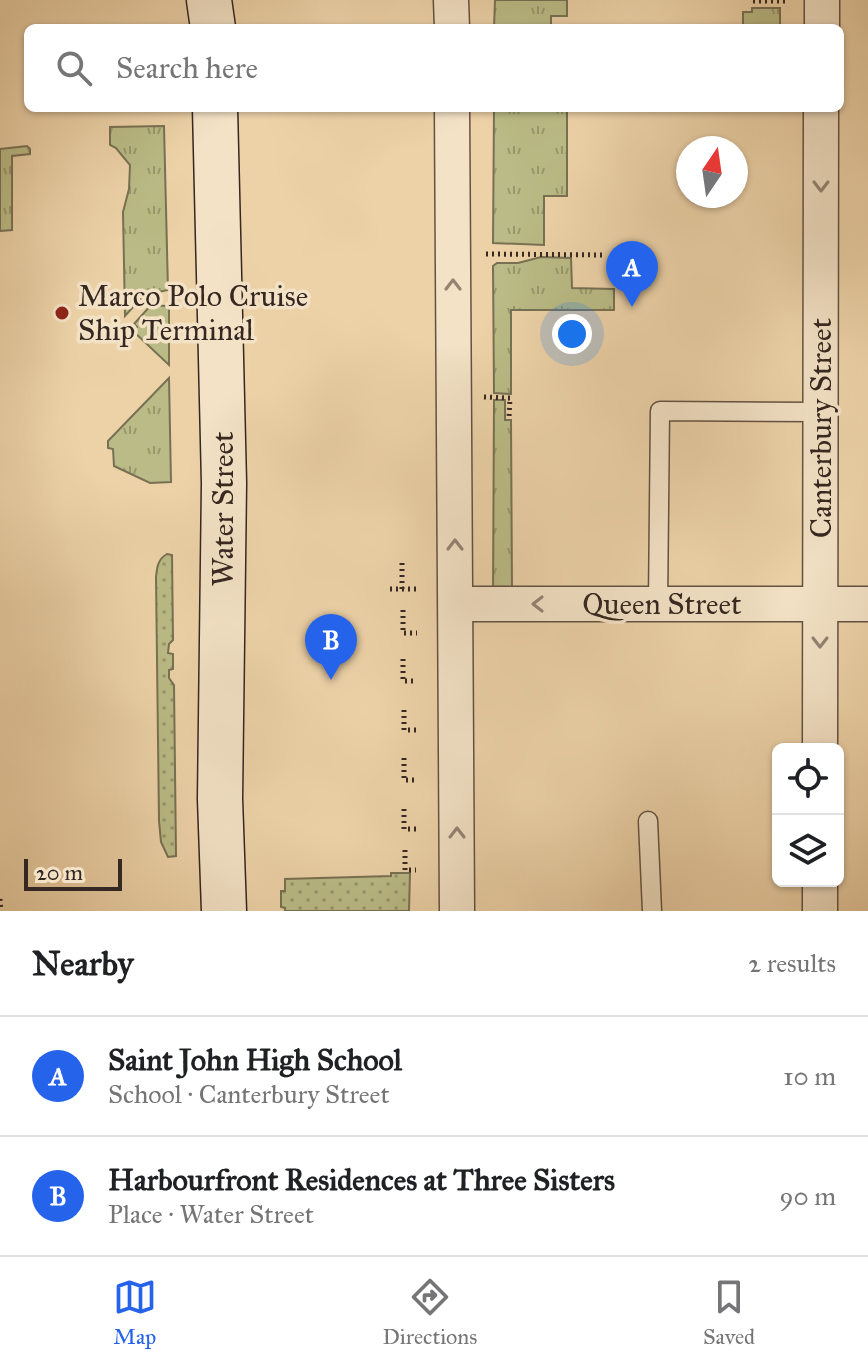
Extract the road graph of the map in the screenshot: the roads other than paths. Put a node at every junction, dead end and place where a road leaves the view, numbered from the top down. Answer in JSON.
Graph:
{"nodes":[{"id":1,"x":209,"y":0,"type":"edge"},
{"id":2,"x":216,"y":0,"type":"edge"},
{"id":3,"x":451,"y":0,"type":"edge"},
{"id":4,"x":822,"y":0,"type":"edge"},
{"id":5,"x":212,"y":24,"type":"edge"},
{"id":6,"x":213,"y":24,"type":"edge"},
{"id":7,"x":452,"y":24,"type":"edge"},
{"id":8,"x":822,"y":24,"type":"edge"},
{"id":9,"x":215,"y":112,"type":"edge"},
{"id":10,"x":452,"y":112,"type":"edge"},
{"id":11,"x":821,"y":112,"type":"edge"},
{"id":12,"x":821,"y":412,"type":"junction"},
{"id":13,"x":455,"y":604,"type":"junction"},
{"id":14,"x":658,"y":604,"type":"junction"},
{"id":15,"x":820,"y":604,"type":"junction"},
{"id":16,"x":868,"y":604,"type":"edge"},
{"id":17,"x":820,"y":743,"type":"edge"},
{"id":18,"x":648,"y":821,"type":"dead end"},
{"id":19,"x":820,"y":887,"type":"edge"},
{"id":20,"x":224,"y":911,"type":"edge"},
{"id":21,"x":457,"y":911,"type":"edge"},
{"id":22,"x":652,"y":911,"type":"edge"},
{"id":23,"x":820,"y":911,"type":"edge"}],
"edges":[{"from":1,"to":5,"type":"main road"},
{"from":2,"to":6,"type":"main road"},
{"from":3,"to":7,"type":"street"},
{"from":4,"to":8,"type":"street"},
{"from":9,"to":20,"type":"main road","name":"Water Street"},
{"from":13,"to":10,"type":"street","one_way":true},
{"from":11,"to":12,"type":"street","name":"Canterbury Street","one_way":true},
{"from":12,"to":14,"type":"lane"},
{"from":12,"to":15,"type":"street","name":"Canterbury Street"},
{"from":14,"to":13,"type":"street","name":"Queen Street","one_way":true},
{"from":21,"to":13,"type":"street","one_way":true},
{"from":14,"to":15,"type":"street","name":"Queen Street"},
{"from":15,"to":16,"type":"street","name":"Queen Street"},
{"from":15,"to":17,"type":"street","name":"Canterbury Street","one_way":true},
{"from":18,"to":22,"type":"lane"},
{"from":19,"to":23,"type":"street"}]}
